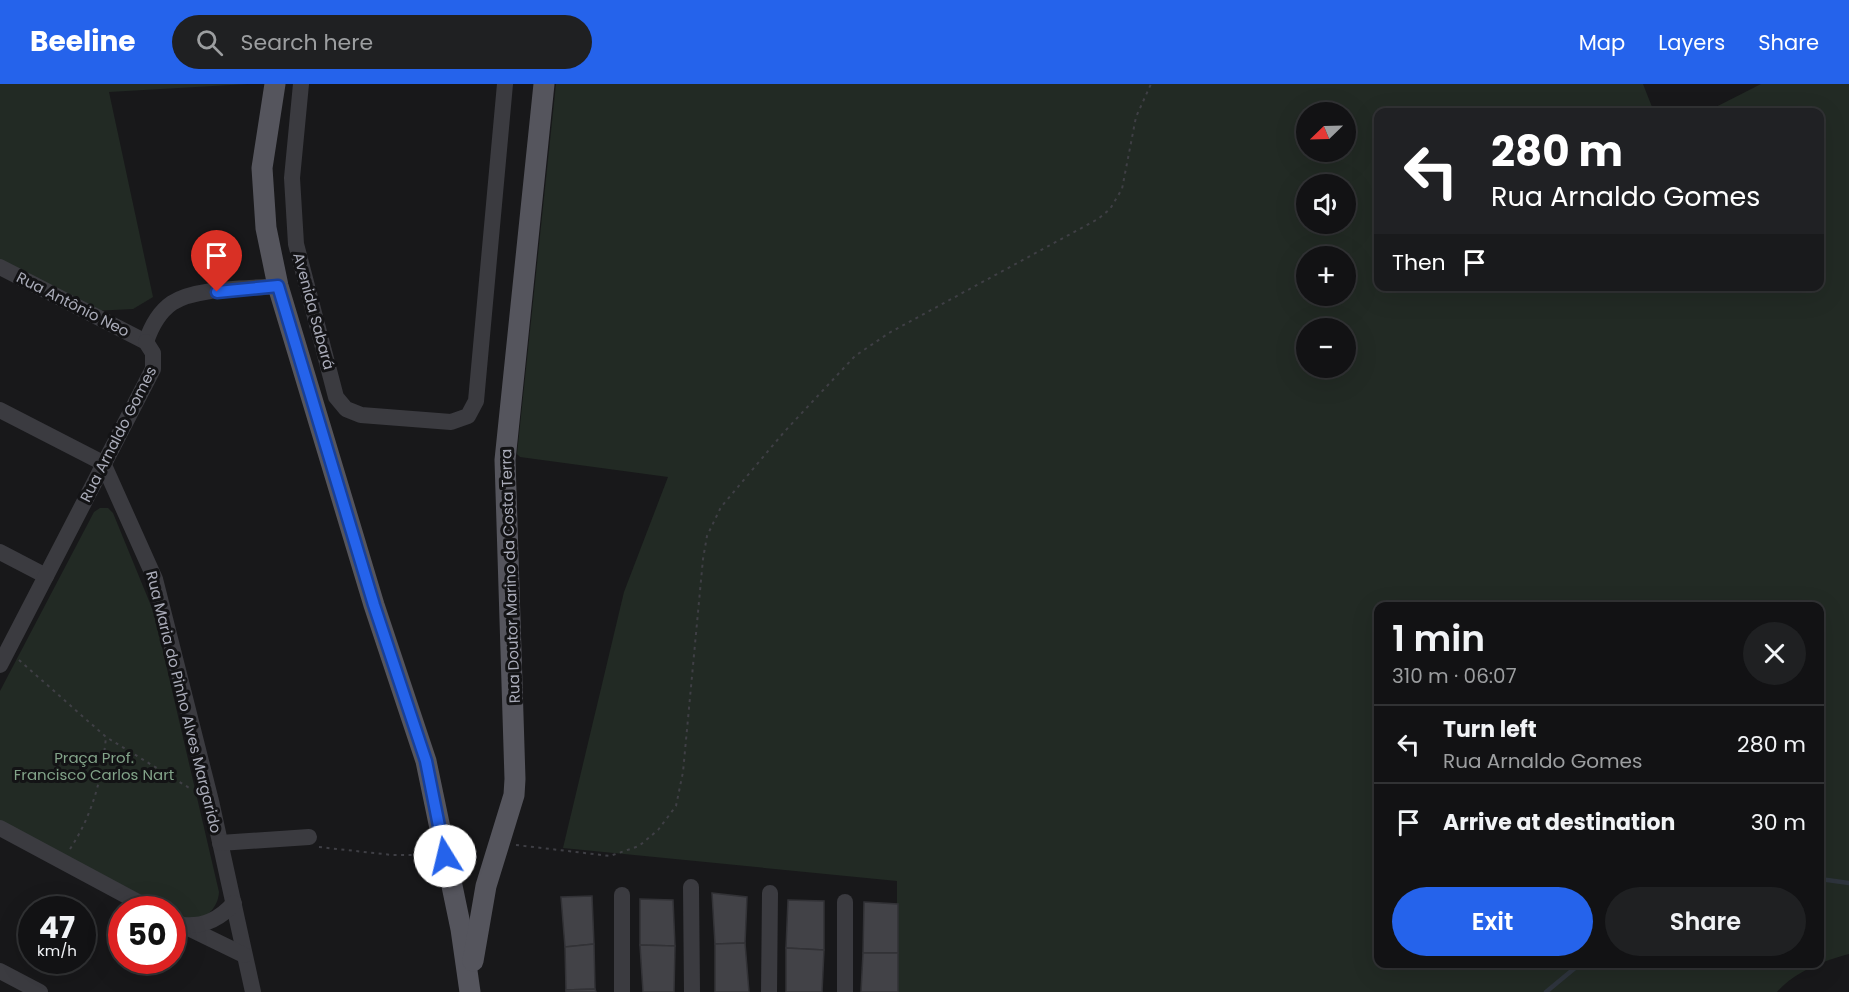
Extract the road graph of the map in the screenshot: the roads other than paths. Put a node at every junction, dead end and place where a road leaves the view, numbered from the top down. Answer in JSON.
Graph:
{"nodes":[{"id":1,"x":275,"y":84,"type":"edge"},
{"id":2,"x":301,"y":84,"type":"edge"},
{"id":3,"x":505,"y":84,"type":"edge"},
{"id":4,"x":544,"y":84,"type":"edge"},
{"id":5,"x":0,"y":267,"type":"edge"},
{"id":6,"x":278,"y":286,"type":"junction"},
{"id":7,"x":146,"y":342,"type":"junction"},
{"id":8,"x":0,"y":410,"type":"edge"},
{"id":9,"x":103,"y":463,"type":"junction"},
{"id":10,"x":0,"y":552,"type":"edge"},
{"id":11,"x":46,"y":576,"type":"junction"},
{"id":12,"x":0,"y":665,"type":"edge"},
{"id":13,"x":0,"y":828,"type":"edge"},
{"id":14,"x":309,"y":837,"type":"road end"},
{"id":15,"x":220,"y":843,"type":"junction"},
{"id":16,"x":486,"y":886,"type":"junction"},
{"id":17,"x":691,"y":887,"type":"dead end"},
{"id":18,"x":770,"y":893,"type":"dead end"},
{"id":19,"x":622,"y":895,"type":"dead end"},
{"id":20,"x":127,"y":896,"type":"edge"},
{"id":21,"x":845,"y":902,"type":"dead end"},
{"id":22,"x":234,"y":903,"type":"junction"},
{"id":23,"x":186,"y":924,"type":"edge"},
{"id":24,"x":186,"y":927,"type":"edge"},
{"id":25,"x":461,"y":928,"type":"junction"},
{"id":26,"x":244,"y":955,"type":"junction"},
{"id":27,"x":473,"y":961,"type":"junction"},
{"id":28,"x":0,"y":971,"type":"edge"},
{"id":29,"x":39,"y":992,"type":"edge"},
{"id":30,"x":253,"y":992,"type":"edge"},
{"id":31,"x":470,"y":992,"type":"edge"},
{"id":32,"x":477,"y":992,"type":"edge"},
{"id":33,"x":622,"y":992,"type":"edge"},
{"id":34,"x":692,"y":992,"type":"edge"},
{"id":35,"x":769,"y":992,"type":"edge"},
{"id":36,"x":845,"y":992,"type":"edge"}],
"edges":[{"from":1,"to":6,"type":"main road"},
{"from":2,"to":3,"type":"street","name":"Avenida Sabará"},
{"from":4,"to":16,"type":"main road","name":"Rua Doutor Marino da Costa Terra"},
{"from":5,"to":7,"type":"street","name":"Rua Antônio Neo"},
{"from":6,"to":7,"type":"street","name":"Rua Arnaldo Gomes"},
{"from":6,"to":25,"type":"main road"},
{"from":7,"to":9,"type":"street","name":"Rua Arnaldo Gomes"},
{"from":8,"to":9,"type":"street"},
{"from":9,"to":11,"type":"street","name":"Rua Arnaldo Gomes"},
{"from":9,"to":15,"type":"street","name":"Rua Maria do Pinho Alves Margarido"},
{"from":10,"to":11,"type":"street"},
{"from":11,"to":12,"type":"street","name":"Rua Arnaldo Gomes"},
{"from":13,"to":20,"type":"street"},
{"from":14,"to":15,"type":"street"},
{"from":15,"to":22,"type":"street","name":"Rua Maria do Pinho Alves Margarido"},
{"from":16,"to":25,"type":"main road","name":"Rua Doutor Marino da Costa Terra"},
{"from":16,"to":27,"type":"main road","name":"Rua Doutor Marino da Costa Terra"},
{"from":17,"to":34,"type":"street"},
{"from":18,"to":35,"type":"street"},
{"from":19,"to":33,"type":"street"},
{"from":21,"to":36,"type":"street"},
{"from":22,"to":23,"type":"street"},
{"from":22,"to":26,"type":"street","name":"Rua Maria do Pinho Alves Margarido"},
{"from":24,"to":26,"type":"street"},
{"from":25,"to":27,"type":"main road"},
{"from":25,"to":31,"type":"main road"},
{"from":26,"to":30,"type":"street","name":"Rua Maria do Pinho Alves Margarido"},
{"from":27,"to":32,"type":"main road"},
{"from":28,"to":29,"type":"street"}]}
